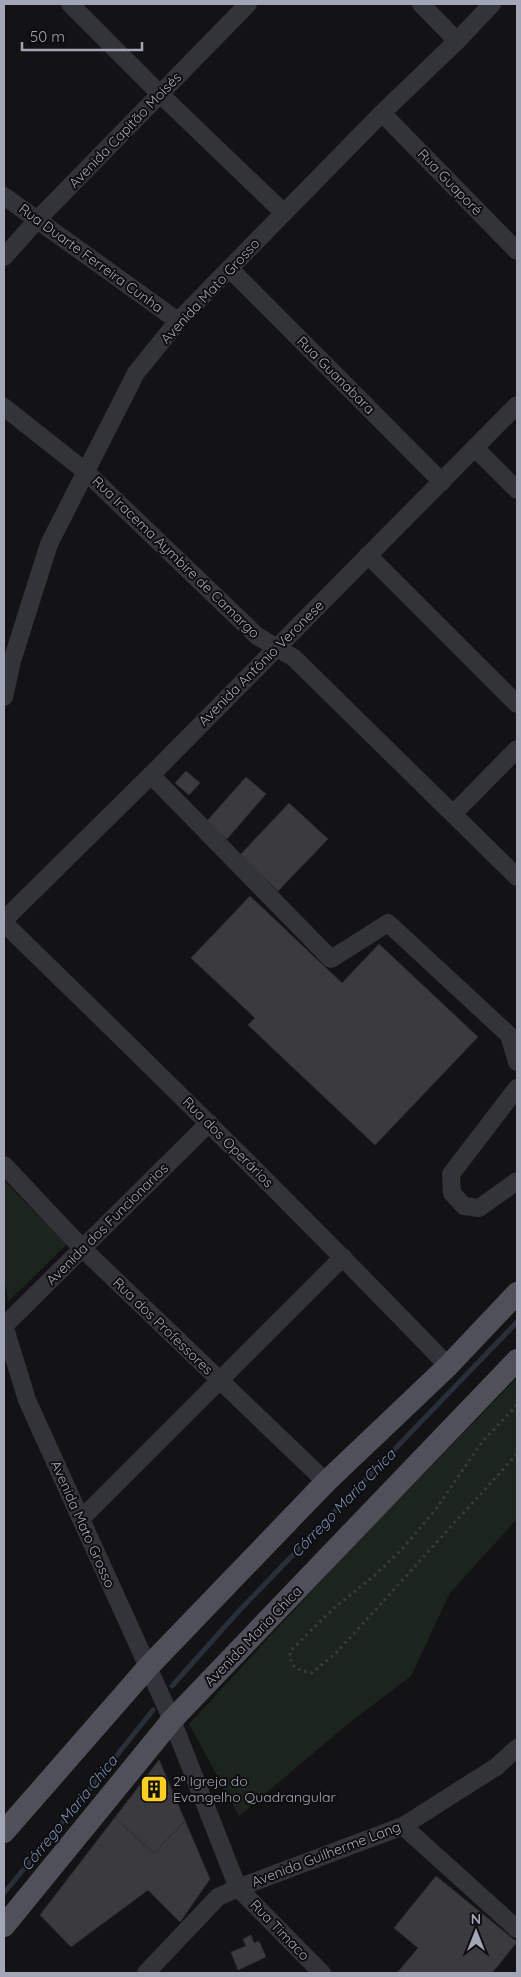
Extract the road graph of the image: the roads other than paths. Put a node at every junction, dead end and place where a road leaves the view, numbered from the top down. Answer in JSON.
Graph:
{"nodes":[{"id":1,"x":70,"y":4,"type":"edge"},
{"id":2,"x":248,"y":4,"type":"edge"},
{"id":3,"x":421,"y":4,"type":"edge"},
{"id":4,"x":492,"y":4,"type":"edge"},
{"id":5,"x":457,"y":41,"type":"junction"},
{"id":6,"x":160,"y":94,"type":"junction"},
{"id":7,"x":382,"y":113,"type":"junction"},
{"id":8,"x":4,"y":196,"type":"edge"},
{"id":9,"x":284,"y":214,"type":"junction"},
{"id":10,"x":38,"y":218,"type":"junction"},
{"id":11,"x":517,"y":251,"type":"edge"},
{"id":12,"x":4,"y":257,"type":"edge"},
{"id":13,"x":230,"y":269,"type":"junction"},
{"id":14,"x":178,"y":321,"type":"junction"},
{"id":15,"x":517,"y":405,"type":"edge"},
{"id":16,"x":4,"y":407,"type":"edge"},
{"id":17,"x":474,"y":448,"type":"junction"},
{"id":18,"x":85,"y":471,"type":"junction"},
{"id":19,"x":442,"y":482,"type":"junction"},
{"id":20,"x":517,"y":490,"type":"edge"},
{"id":21,"x":368,"y":556,"type":"junction"},
{"id":22,"x":276,"y":648,"type":"junction"},
{"id":23,"x":8,"y":657,"type":"edge"},
{"id":24,"x":4,"y":697,"type":"edge"},
{"id":25,"x":517,"y":704,"type":"edge"},
{"id":26,"x":517,"y":749,"type":"edge"},
{"id":27,"x":151,"y":775,"type":"junction"},
{"id":28,"x":453,"y":814,"type":"junction"},
{"id":29,"x":517,"y":877,"type":"edge"},
{"id":30,"x":4,"y":922,"type":"edge"},
{"id":31,"x":517,"y":1062,"type":"edge"},
{"id":32,"x":517,"y":1088,"type":"edge"},
{"id":33,"x":209,"y":1122,"type":"junction"},
{"id":34,"x":4,"y":1165,"type":"edge"},
{"id":35,"x":517,"y":1181,"type":"edge"},
{"id":36,"x":83,"y":1249,"type":"junction"},
{"id":37,"x":343,"y":1257,"type":"junction"},
{"id":38,"x":517,"y":1293,"type":"edge"},
{"id":39,"x":4,"y":1325,"type":"edge"},
{"id":40,"x":517,"y":1360,"type":"edge"},
{"id":41,"x":448,"y":1366,"type":"junction"},
{"id":42,"x":219,"y":1380,"type":"junction"},
{"id":43,"x":326,"y":1482,"type":"junction"},
{"id":44,"x":81,"y":1519,"type":"junction"},
{"id":45,"x":148,"y":1667,"type":"junction"},
{"id":46,"x":172,"y":1720,"type":"junction"},
{"id":47,"x":517,"y":1748,"type":"edge"},
{"id":48,"x":403,"y":1826,"type":"junction"},
{"id":49,"x":4,"y":1832,"type":"edge"},
{"id":50,"x":238,"y":1888,"type":"junction"},
{"id":51,"x":4,"y":1926,"type":"edge"},
{"id":52,"x":517,"y":1929,"type":"edge"},
{"id":53,"x":146,"y":1973,"type":"edge"},
{"id":54,"x":322,"y":1973,"type":"edge"}],
"edges":[{"from":1,"to":6,"type":"street"},
{"from":2,"to":6,"type":"street","name":"Avenida Capitão Moisés"},
{"from":3,"to":5,"type":"street"},
{"from":4,"to":5,"type":"street","name":"Avenida Mato Grosso"},
{"from":5,"to":7,"type":"street","name":"Avenida Mato Grosso"},
{"from":6,"to":9,"type":"street"},
{"from":6,"to":10,"type":"street","name":"Avenida Capitão Moisés"},
{"from":7,"to":9,"type":"street","name":"Avenida Mato Grosso"},
{"from":7,"to":11,"type":"street","name":"Rua Guaporé"},
{"from":8,"to":10,"type":"street","name":"Rua Duarte Ferreira Cunha"},
{"from":9,"to":13,"type":"street","name":"Avenida Mato Grosso"},
{"from":10,"to":12,"type":"street","name":"Avenida Capitão Moisés"},
{"from":10,"to":14,"type":"street","name":"Rua Duarte Ferreira Cunha"},
{"from":13,"to":14,"type":"street","name":"Avenida Mato Grosso"},
{"from":13,"to":19,"type":"street","name":"Rua Guanabara"},
{"from":14,"to":18,"type":"street","name":"Avenida Mato Grosso"},
{"from":15,"to":17,"type":"street","name":"Avenida Antônio Veronese"},
{"from":16,"to":18,"type":"street","name":"Rua Iracema Aymbire de Camargo"},
{"from":17,"to":19,"type":"street","name":"Avenida Antônio Veronese"},
{"from":17,"to":20,"type":"street"},
{"from":18,"to":22,"type":"street","name":"Rua Iracema Aymbire de Camargo"},
{"from":18,"to":23,"type":"street","name":"Avenida Mato Grosso"},
{"from":19,"to":21,"type":"street","name":"Avenida Antônio Veronese"},
{"from":21,"to":22,"type":"street","name":"Avenida Antônio Veronese"},
{"from":21,"to":25,"type":"street"},
{"from":22,"to":27,"type":"street","name":"Avenida Antônio Veronese"},
{"from":22,"to":28,"type":"street","name":"Rua Iracema Aymbire de Camargo"},
{"from":23,"to":24,"type":"street","name":"Avenida Mato Grosso"},
{"from":26,"to":28,"type":"street"},
{"from":27,"to":30,"type":"street","name":"Avenida Antônio Veronese"},
{"from":27,"to":31,"type":"street"},
{"from":28,"to":29,"type":"street","name":"Rua Iracema Aymbire de Camargo"},
{"from":30,"to":33,"type":"street","name":"Rua dos Operários"},
{"from":32,"to":35,"type":"street"},
{"from":33,"to":36,"type":"street","name":"Avenida dos Funcionarios"},
{"from":33,"to":37,"type":"street","name":"Rua dos Operários"},
{"from":34,"to":36,"type":"street","name":"Rua dos Professores"},
{"from":36,"to":39,"type":"street","name":"Avenida dos Funcionarios"},
{"from":36,"to":42,"type":"street","name":"Rua dos Professores"},
{"from":37,"to":41,"type":"street","name":"Rua dos Operários"},
{"from":37,"to":42,"type":"street"},
{"from":38,"to":41,"type":"main road"},
{"from":39,"to":44,"type":"street","name":"Avenida Mato Grosso"},
{"from":40,"to":46,"type":"main road","name":"Avenida Maria Chica"},
{"from":41,"to":43,"type":"main road"},
{"from":42,"to":43,"type":"street","name":"Rua dos Professores"},
{"from":42,"to":44,"type":"street"},
{"from":43,"to":45,"type":"main road"},
{"from":44,"to":45,"type":"street","name":"Avenida Mato Grosso"},
{"from":45,"to":46,"type":"street","name":"Avenida Mato Grosso"},
{"from":45,"to":49,"type":"main road"},
{"from":46,"to":50,"type":"street","name":"Rua Timaco"},
{"from":46,"to":51,"type":"main road","name":"Avenida Maria Chica"},
{"from":47,"to":48,"type":"street","name":"Avenida Guilherme Lang"},
{"from":48,"to":50,"type":"street","name":"Avenida Guilherme Lang"},
{"from":48,"to":52,"type":"street"},
{"from":50,"to":53,"type":"street","name":"Avenida Guilherme Lang"},
{"from":50,"to":54,"type":"street","name":"Rua Timaco"}]}
